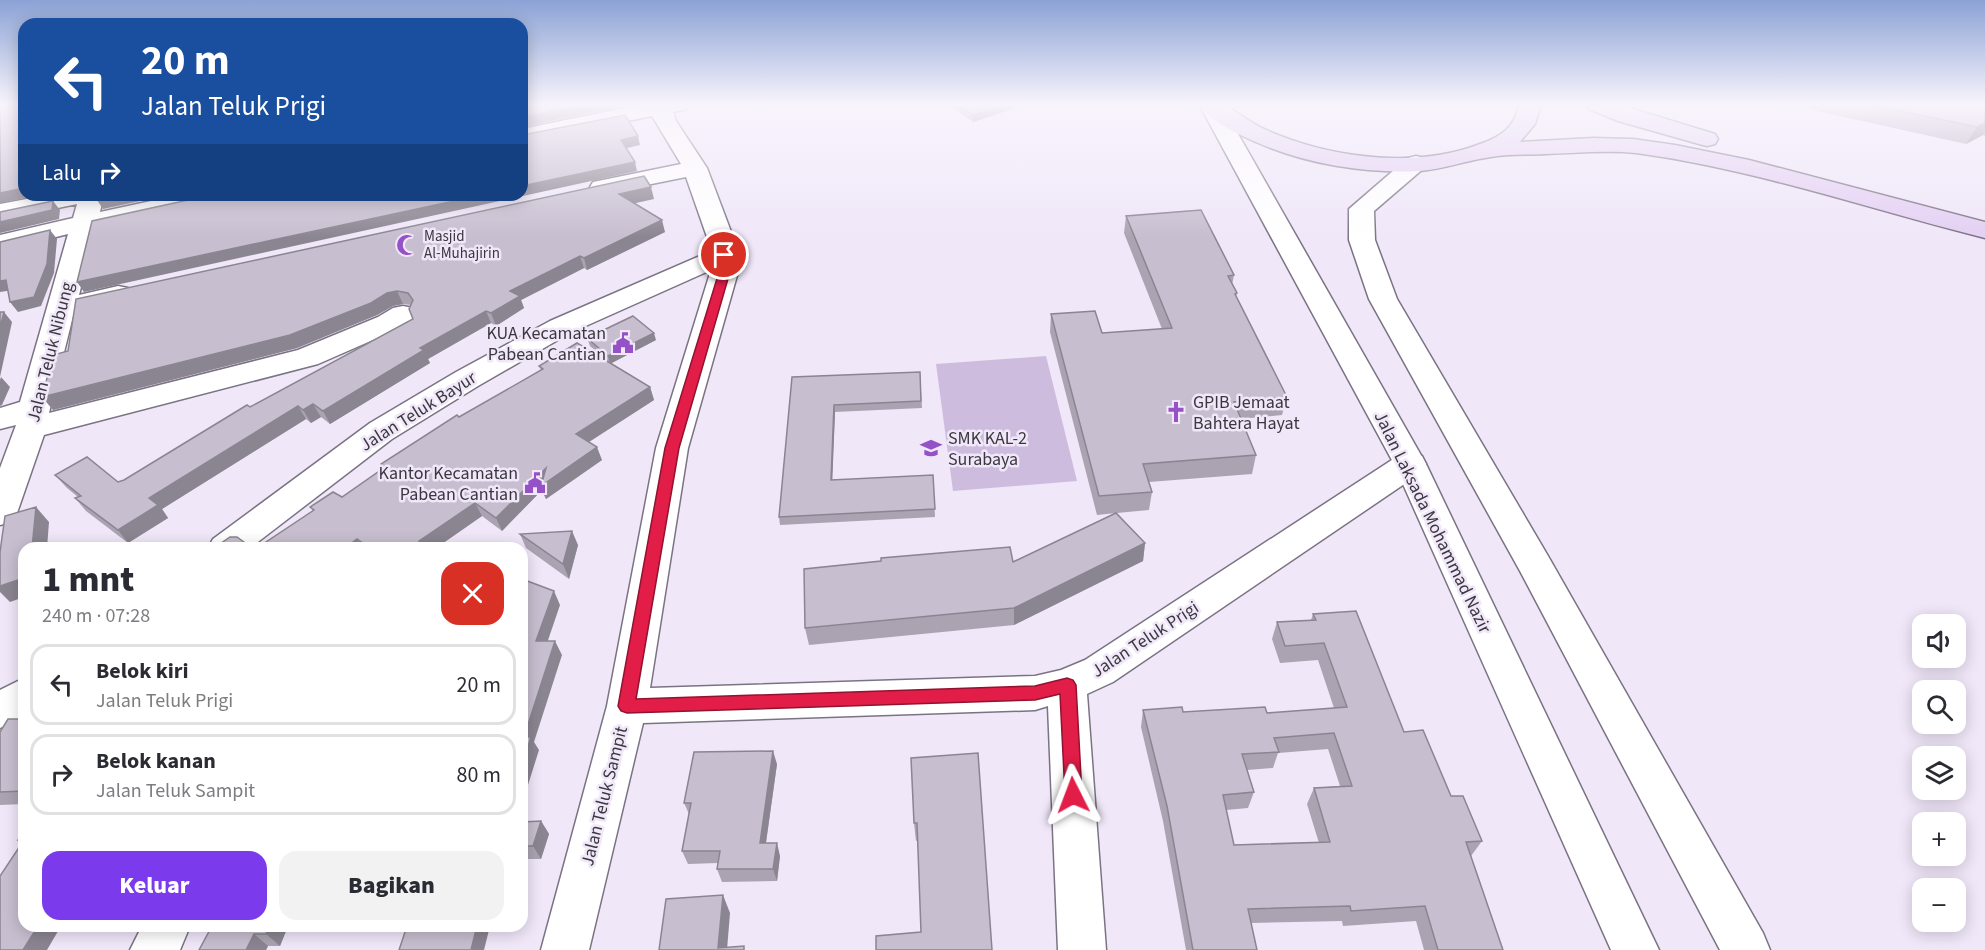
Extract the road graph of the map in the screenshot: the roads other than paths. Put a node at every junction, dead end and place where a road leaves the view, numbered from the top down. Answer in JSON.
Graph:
{"nodes":[{"id":1,"x":682,"y":148,"type":"edge"},
{"id":2,"x":1234,"y":148,"type":"edge"},
{"id":3,"x":1300,"y":148,"type":"edge"},
{"id":4,"x":1493,"y":148,"type":"edge"},
{"id":5,"x":1524,"y":148,"type":"edge"},
{"id":6,"x":1649,"y":148,"type":"edge"},
{"id":7,"x":1740,"y":148,"type":"edge"},
{"id":8,"x":1490,"y":150,"type":"junction"},
{"id":9,"x":1416,"y":163,"type":"junction"},
{"id":10,"x":695,"y":168,"type":"junction"},
{"id":11,"x":573,"y":193,"type":"edge"},
{"id":12,"x":55,"y":201,"type":"edge"},
{"id":13,"x":90,"y":201,"type":"edge"},
{"id":14,"x":186,"y":201,"type":"edge"},
{"id":15,"x":0,"y":212,"type":"edge"},
{"id":16,"x":1985,"y":215,"type":"edge"},
{"id":17,"x":84,"y":224,"type":"junction"},
{"id":18,"x":1985,"y":230,"type":"edge"},
{"id":19,"x":0,"y":243,"type":"edge"},
{"id":20,"x":724,"y":255,"type":"junction"},
{"id":21,"x":143,"y":289,"type":"edge"},
{"id":22,"x":61,"y":307,"type":"junction"},
{"id":23,"x":403,"y":314,"type":"dead end"},
{"id":24,"x":0,"y":419,"type":"edge"},
{"id":25,"x":32,"y":419,"type":"junction"},
{"id":26,"x":1410,"y":464,"type":"junction"},
{"id":27,"x":1,"y":509,"type":"edge"},
{"id":28,"x":233,"y":542,"type":"edge"},
{"id":29,"x":1067,"y":685,"type":"junction"},
{"id":30,"x":18,"y":699,"type":"edge"},
{"id":31,"x":627,"y":706,"type":"junction"},
{"id":32,"x":0,"y":711,"type":"edge"},
{"id":33,"x":164,"y":932,"type":"edge"},
{"id":34,"x":154,"y":950,"type":"edge"},
{"id":35,"x":565,"y":950,"type":"edge"},
{"id":36,"x":1082,"y":950,"type":"edge"},
{"id":37,"x":1635,"y":950,"type":"edge"},
{"id":38,"x":1746,"y":950,"type":"edge"}],
"edges":[{"from":1,"to":10,"type":"street"},
{"from":2,"to":26,"type":"street","name":"Jalan Laksada Mohammad Nazir"},
{"from":3,"to":9,"type":"main road"},
{"from":4,"to":8,"type":"main road"},
{"from":5,"to":8,"type":"main road"},
{"from":6,"to":18,"type":"main road"},
{"from":7,"to":16,"type":"main road"},
{"from":8,"to":9,"type":"main road"},
{"from":9,"to":38,"type":"street"},
{"from":10,"to":11,"type":"street"},
{"from":10,"to":20,"type":"street"},
{"from":12,"to":15,"type":"street"},
{"from":13,"to":17,"type":"street","name":"Jalan Teluk Nibung"},
{"from":14,"to":17,"type":"street"},
{"from":17,"to":19,"type":"street"},
{"from":17,"to":22,"type":"street","name":"Jalan Teluk Nibung"},
{"from":20,"to":28,"type":"street","name":"Jalan Teluk Bayur"},
{"from":20,"to":31,"type":"street","name":"Jalan Teluk Sampit"},
{"from":21,"to":22,"type":"street"},
{"from":22,"to":25,"type":"street","name":"Jalan Teluk Nibung"},
{"from":23,"to":25,"type":"street"},
{"from":24,"to":25,"type":"street"},
{"from":25,"to":27,"type":"street","name":"Jalan Teluk Nibung"},
{"from":26,"to":29,"type":"street","name":"Jalan Teluk Prigi"},
{"from":26,"to":37,"type":"street","name":"Jalan Laksada Mohammad Nazir"},
{"from":29,"to":31,"type":"street","name":"Jalan Teluk Prigi"},
{"from":29,"to":36,"type":"street"},
{"from":30,"to":32,"type":"street"},
{"from":31,"to":35,"type":"street","name":"Jalan Teluk Sampit"},
{"from":33,"to":34,"type":"street"}]}
